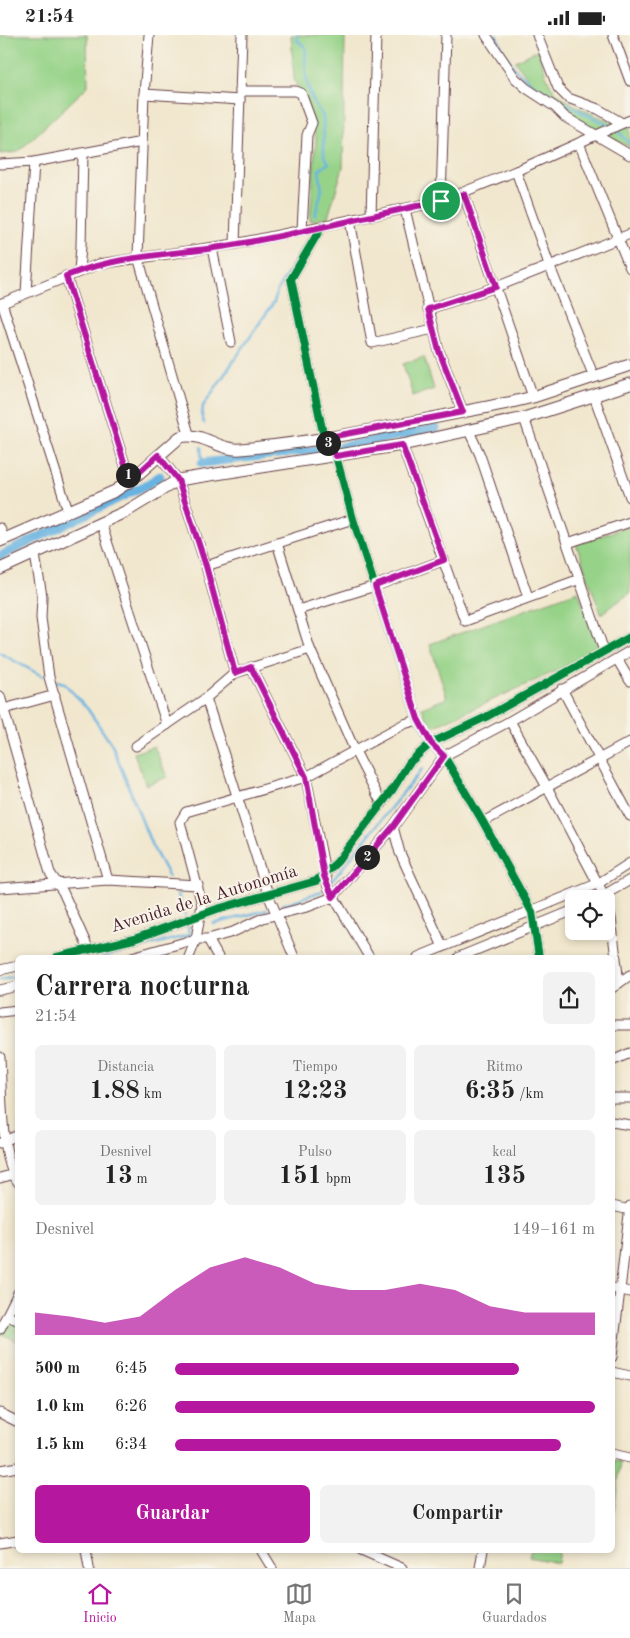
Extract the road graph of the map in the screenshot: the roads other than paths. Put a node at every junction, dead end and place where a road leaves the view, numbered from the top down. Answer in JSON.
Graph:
{"nodes":[{"id":1,"x":149,"y":35,"type":"edge"},
{"id":2,"x":242,"y":35,"type":"edge"},
{"id":3,"x":376,"y":35,"type":"edge"},
{"id":4,"x":446,"y":35,"type":"edge"},
{"id":5,"x":486,"y":35,"type":"edge"},
{"id":6,"x":537,"y":35,"type":"edge"},
{"id":7,"x":613,"y":35,"type":"edge"},
{"id":8,"x":630,"y":81,"type":"edge"},
{"id":9,"x":144,"y":94,"type":"junction"},
{"id":10,"x":240,"y":95,"type":"junction"},
{"id":11,"x":626,"y":121,"type":"edge"},
{"id":12,"x":595,"y":135,"type":"junction"},
{"id":13,"x":142,"y":142,"type":"junction"},
{"id":14,"x":579,"y":143,"type":"junction"},
{"id":15,"x":83,"y":153,"type":"junction"},
{"id":16,"x":630,"y":155,"type":"edge"},
{"id":17,"x":34,"y":162,"type":"junction"},
{"id":18,"x":0,"y":164,"type":"edge"},
{"id":19,"x":516,"y":171,"type":"junction"},
{"id":20,"x":464,"y":194,"type":"junction"},
{"id":21,"x":441,"y":201,"type":"junction"},
{"id":22,"x":405,"y":209,"type":"junction"},
{"id":23,"x":371,"y":215,"type":"junction"},
{"id":24,"x":350,"y":220,"type":"junction"},
{"id":25,"x":322,"y":226,"type":"junction"},
{"id":26,"x":302,"y":230,"type":"junction"},
{"id":27,"x":630,"y":234,"type":"edge"},
{"id":28,"x":620,"y":238,"type":"junction"},
{"id":29,"x":235,"y":245,"type":"junction"},
{"id":30,"x":212,"y":248,"type":"junction"},
{"id":31,"x":138,"y":257,"type":"junction"},
{"id":32,"x":550,"y":267,"type":"junction"},
{"id":33,"x":630,"y":267,"type":"edge"},
{"id":34,"x":78,"y":271,"type":"junction"},
{"id":35,"x":66,"y":276,"type":"junction"},
{"id":36,"x":496,"y":287,"type":"junction"},
{"id":37,"x":26,"y":293,"type":"junction"},
{"id":38,"x":1,"y":303,"type":"edge"},
{"id":39,"x":428,"y":309,"type":"junction"},
{"id":40,"x":433,"y":329,"type":"junction"},
{"id":41,"x":231,"y":342,"type":"dead end"},
{"id":42,"x":630,"y":365,"type":"edge"},
{"id":43,"x":594,"y":377,"type":"junction"},
{"id":44,"x":630,"y":384,"type":"edge"},
{"id":45,"x":594,"y":396,"type":"junction"},
{"id":46,"x":533,"y":397,"type":"junction"},
{"id":47,"x":463,"y":412,"type":"junction"},
{"id":48,"x":524,"y":418,"type":"junction"},
{"id":49,"x":469,"y":431,"type":"junction"},
{"id":50,"x":190,"y":434,"type":"junction"},
{"id":51,"x":324,"y":438,"type":"junction"},
{"id":52,"x":402,"y":445,"type":"junction"},
{"id":53,"x":158,"y":455,"type":"junction"},
{"id":54,"x":336,"y":456,"type":"junction"},
{"id":55,"x":178,"y":480,"type":"junction"},
{"id":56,"x":130,"y":481,"type":"junction"},
{"id":57,"x":630,"y":497,"type":"edge"},
{"id":58,"x":68,"y":511,"type":"junction"},
{"id":59,"x":354,"y":519,"type":"junction"},
{"id":60,"x":101,"y":523,"type":"junction"},
{"id":61,"x":630,"y":523,"type":"edge"},
{"id":62,"x":0,"y":528,"type":"edge"},
{"id":63,"x":2,"y":540,"type":"edge"},
{"id":64,"x":277,"y":543,"type":"junction"},
{"id":65,"x":568,"y":543,"type":"junction"},
{"id":66,"x":35,"y":555,"type":"junction"},
{"id":67,"x":444,"y":560,"type":"junction"},
{"id":68,"x":206,"y":566,"type":"junction"},
{"id":69,"x":0,"y":569,"type":"edge"},
{"id":70,"x":580,"y":579,"type":"junction"},
{"id":71,"x":375,"y":586,"type":"junction"},
{"id":72,"x":528,"y":597,"type":"junction"},
{"id":73,"x":298,"y":610,"type":"junction"},
{"id":74,"x":630,"y":637,"type":"edge"},
{"id":75,"x":310,"y":649,"type":"junction"},
{"id":76,"x":604,"y":651,"type":"junction"},
{"id":77,"x":630,"y":651,"type":"edge"},
{"id":78,"x":617,"y":659,"type":"junction"},
{"id":79,"x":251,"y":667,"type":"junction"},
{"id":80,"x":235,"y":673,"type":"junction"},
{"id":81,"x":630,"y":681,"type":"edge"},
{"id":82,"x":562,"y":689,"type":"junction"},
{"id":83,"x":54,"y":695,"type":"junction"},
{"id":84,"x":0,"y":696,"type":"edge"},
{"id":85,"x":206,"y":698,"type":"junction"},
{"id":86,"x":2,"y":709,"type":"edge"},
{"id":87,"x":418,"y":719,"type":"junction"},
{"id":88,"x":510,"y":721,"type":"junction"},
{"id":89,"x":167,"y":725,"type":"junction"},
{"id":90,"x":630,"y":742,"type":"edge"},
{"id":91,"x":431,"y":743,"type":"junction"},
{"id":92,"x":136,"y":746,"type":"dead end"},
{"id":93,"x":355,"y":751,"type":"junction"},
{"id":94,"x":444,"y":756,"type":"junction"},
{"id":95,"x":599,"y":759,"type":"junction"},
{"id":96,"x":306,"y":777,"type":"junction"},
{"id":97,"x":548,"y":787,"type":"junction"},
{"id":98,"x":237,"y":797,"type":"junction"},
{"id":99,"x":382,"y":804,"type":"junction"},
{"id":100,"x":630,"y":817,"type":"edge"},
{"id":101,"x":484,"y":822,"type":"junction"},
{"id":102,"x":393,"y":827,"type":"junction"},
{"id":103,"x":630,"y":863,"type":"edge"},
{"id":104,"x":324,"y":876,"type":"junction"},
{"id":105,"x":108,"y":880,"type":"junction"},
{"id":106,"x":630,"y":880,"type":"edge"},
{"id":107,"x":56,"y":883,"type":"junction"},
{"id":108,"x":598,"y":883,"type":"junction"},
{"id":109,"x":198,"y":885,"type":"junction"},
{"id":110,"x":0,"y":888,"type":"edge"},
{"id":111,"x":600,"y":890,"type":"edge"},
{"id":112,"x":615,"y":890,"type":"edge"},
{"id":113,"x":268,"y":894,"type":"junction"},
{"id":114,"x":333,"y":897,"type":"junction"},
{"id":115,"x":532,"y":912,"type":"junction"},
{"id":116,"x":565,"y":914,"type":"edge"},
{"id":117,"x":199,"y":916,"type":"junction"},
{"id":118,"x":276,"y":916,"type":"junction"},
{"id":119,"x":536,"y":925,"type":"junction"},
{"id":120,"x":196,"y":939,"type":"junction"},
{"id":121,"x":208,"y":939,"type":"junction"},
{"id":122,"x":613,"y":940,"type":"edge"},
{"id":123,"x":443,"y":947,"type":"junction"},
{"id":124,"x":89,"y":950,"type":"junction"},
{"id":125,"x":66,"y":955,"type":"edge"},
{"id":126,"x":139,"y":955,"type":"edge"},
{"id":127,"x":190,"y":955,"type":"edge"},
{"id":128,"x":217,"y":955,"type":"edge"},
{"id":129,"x":293,"y":955,"type":"edge"},
{"id":130,"x":368,"y":955,"type":"edge"},
{"id":131,"x":423,"y":955,"type":"edge"},
{"id":132,"x":464,"y":955,"type":"edge"},
{"id":133,"x":539,"y":955,"type":"edge"},
{"id":134,"x":614,"y":955,"type":"edge"},
{"id":135,"x":15,"y":968,"type":"edge"},
{"id":136,"x":0,"y":970,"type":"edge"},
{"id":137,"x":615,"y":973,"type":"edge"},
{"id":138,"x":630,"y":975,"type":"edge"},
{"id":139,"x":616,"y":986,"type":"edge"},
{"id":140,"x":15,"y":987,"type":"edge"},
{"id":141,"x":0,"y":990,"type":"edge"},
{"id":142,"x":15,"y":1010,"type":"edge"},
{"id":143,"x":0,"y":1013,"type":"edge"},
{"id":144,"x":615,"y":1025,"type":"edge"},
{"id":145,"x":630,"y":1025,"type":"edge"},
{"id":146,"x":630,"y":1053,"type":"edge"},
{"id":147,"x":0,"y":1058,"type":"edge"},
{"id":148,"x":615,"y":1060,"type":"edge"},
{"id":149,"x":615,"y":1097,"type":"edge"},
{"id":150,"x":630,"y":1098,"type":"edge"},
{"id":151,"x":615,"y":1122,"type":"edge"},
{"id":152,"x":630,"y":1125,"type":"edge"},
{"id":153,"x":15,"y":1136,"type":"edge"},
{"id":154,"x":2,"y":1143,"type":"edge"},
{"id":155,"x":11,"y":1175,"type":"junction"},
{"id":156,"x":0,"y":1179,"type":"edge"},
{"id":157,"x":15,"y":1179,"type":"edge"},
{"id":158,"x":615,"y":1206,"type":"edge"},
{"id":159,"x":630,"y":1209,"type":"edge"},
{"id":160,"x":616,"y":1289,"type":"edge"},
{"id":161,"x":630,"y":1292,"type":"edge"},
{"id":162,"x":15,"y":1299,"type":"edge"},
{"id":163,"x":615,"y":1306,"type":"edge"},
{"id":164,"x":6,"y":1316,"type":"junction"},
{"id":165,"x":15,"y":1319,"type":"edge"},
{"id":166,"x":0,"y":1329,"type":"edge"},
{"id":167,"x":615,"y":1373,"type":"edge"},
{"id":168,"x":630,"y":1376,"type":"edge"},
{"id":169,"x":0,"y":1413,"type":"edge"},
{"id":170,"x":15,"y":1420,"type":"edge"},
{"id":171,"x":615,"y":1455,"type":"edge"},
{"id":172,"x":630,"y":1458,"type":"edge"},
{"id":173,"x":15,"y":1468,"type":"edge"},
{"id":174,"x":0,"y":1470,"type":"edge"},
{"id":175,"x":15,"y":1540,"type":"edge"},
{"id":176,"x":0,"y":1543,"type":"edge"},
{"id":177,"x":86,"y":1553,"type":"edge"},
{"id":178,"x":263,"y":1553,"type":"edge"},
{"id":179,"x":368,"y":1553,"type":"edge"},
{"id":180,"x":482,"y":1553,"type":"edge"},
{"id":181,"x":89,"y":1568,"type":"edge"},
{"id":182,"x":272,"y":1568,"type":"edge"},
{"id":183,"x":402,"y":1568,"type":"edge"},
{"id":184,"x":480,"y":1568,"type":"edge"}],
"edges":[{"from":1,"to":9,"type":"street"},
{"from":2,"to":10,"type":"street"},
{"from":3,"to":23,"type":"street"},
{"from":4,"to":21,"type":"street"},
{"from":5,"to":12,"type":"street"},
{"from":6,"to":11,"type":"street"},
{"from":7,"to":8,"type":"street"},
{"from":9,"to":10,"type":"street"},
{"from":9,"to":13,"type":"street"},
{"from":10,"to":26,"type":"street"},
{"from":10,"to":29,"type":"street"},
{"from":11,"to":12,"type":"street"},
{"from":12,"to":14,"type":"street"},
{"from":12,"to":16,"type":"street"},
{"from":13,"to":15,"type":"street"},
{"from":13,"to":31,"type":"street"},
{"from":14,"to":19,"type":"street"},
{"from":14,"to":28,"type":"street"},
{"from":15,"to":17,"type":"street"},
{"from":15,"to":34,"type":"street"},
{"from":17,"to":18,"type":"street"},
{"from":17,"to":37,"type":"street"},
{"from":19,"to":20,"type":"street"},
{"from":19,"to":32,"type":"street"},
{"from":20,"to":21,"type":"street"},
{"from":20,"to":36,"type":"street"},
{"from":21,"to":22,"type":"street"},
{"from":22,"to":23,"type":"street"},
{"from":22,"to":39,"type":"street"},
{"from":23,"to":24,"type":"street"},
{"from":24,"to":25,"type":"street"},
{"from":24,"to":40,"type":"street"},
{"from":25,"to":26,"type":"street"},
{"from":25,"to":51,"type":"street"},
{"from":26,"to":29,"type":"street"},
{"from":27,"to":28,"type":"street"},
{"from":28,"to":32,"type":"street"},
{"from":28,"to":33,"type":"street"},
{"from":29,"to":30,"type":"street"},
{"from":30,"to":31,"type":"street"},
{"from":30,"to":41,"type":"street"},
{"from":31,"to":34,"type":"street"},
{"from":31,"to":50,"type":"street"},
{"from":32,"to":36,"type":"street"},
{"from":32,"to":43,"type":"street"},
{"from":34,"to":35,"type":"street"},
{"from":35,"to":37,"type":"street"},
{"from":35,"to":56,"type":"street"},
{"from":36,"to":39,"type":"street"},
{"from":36,"to":46,"type":"street"},
{"from":37,"to":38,"type":"street"},
{"from":38,"to":58,"type":"street"},
{"from":39,"to":40,"type":"street"},
{"from":40,"to":47,"type":"street"},
{"from":42,"to":43,"type":"main road"},
{"from":43,"to":46,"type":"main road"},
{"from":44,"to":45,"type":"main road"},
{"from":45,"to":48,"type":"main road"},
{"from":45,"to":57,"type":"street"},
{"from":46,"to":47,"type":"main road"},
{"from":47,"to":51,"type":"main road"},
{"from":48,"to":49,"type":"main road"},
{"from":48,"to":65,"type":"street"},
{"from":49,"to":52,"type":"main road"},
{"from":49,"to":72,"type":"street"},
{"from":50,"to":51,"type":"main road"},
{"from":50,"to":53,"type":"main road"},
{"from":51,"to":54,"type":"street"},
{"from":52,"to":54,"type":"main road"},
{"from":52,"to":67,"type":"street"},
{"from":53,"to":55,"type":"street"},
{"from":53,"to":56,"type":"main road"},
{"from":54,"to":55,"type":"main road"},
{"from":54,"to":59,"type":"street"},
{"from":55,"to":60,"type":"main road"},
{"from":55,"to":68,"type":"street"},
{"from":56,"to":58,"type":"main road"},
{"from":58,"to":63,"type":"main road"},
{"from":59,"to":64,"type":"street"},
{"from":59,"to":71,"type":"street"},
{"from":60,"to":66,"type":"main road"},
{"from":60,"to":89,"type":"street"},
{"from":61,"to":65,"type":"street"},
{"from":62,"to":63,"type":"street"},
{"from":64,"to":68,"type":"street"},
{"from":64,"to":73,"type":"street"},
{"from":65,"to":70,"type":"street"},
{"from":66,"to":69,"type":"main road"},
{"from":66,"to":83,"type":"street"},
{"from":67,"to":71,"type":"street"},
{"from":67,"to":72,"type":"street"},
{"from":68,"to":80,"type":"street"},
{"from":70,"to":72,"type":"street"},
{"from":70,"to":76,"type":"street"},
{"from":71,"to":73,"type":"street"},
{"from":71,"to":87,"type":"street"},
{"from":73,"to":75,"type":"street"},
{"from":74,"to":76,"type":"street","name":"Avenida de la Autonomía"},
{"from":75,"to":79,"type":"street"},
{"from":75,"to":93,"type":"street"},
{"from":76,"to":91,"type":"street","name":"Avenida de la Autonomía"},
{"from":77,"to":78,"type":"street"},
{"from":78,"to":81,"type":"street"},
{"from":78,"to":82,"type":"street"},
{"from":79,"to":80,"type":"street"},
{"from":79,"to":96,"type":"street"},
{"from":80,"to":85,"type":"street"},
{"from":82,"to":88,"type":"street"},
{"from":82,"to":95,"type":"street"},
{"from":83,"to":86,"type":"street"},
{"from":83,"to":105,"type":"street"},
{"from":84,"to":86,"type":"street"},
{"from":85,"to":89,"type":"street"},
{"from":85,"to":98,"type":"street"},
{"from":86,"to":107,"type":"street"},
{"from":87,"to":91,"type":"street"},
{"from":87,"to":93,"type":"street"},
{"from":88,"to":94,"type":"street"},
{"from":88,"to":97,"type":"street"},
{"from":89,"to":92,"type":"street"},
{"from":90,"to":95,"type":"street"},
{"from":91,"to":94,"type":"street"},
{"from":91,"to":99,"type":"street","name":"Avenida de la Autonomía"},
{"from":93,"to":96,"type":"street"},
{"from":93,"to":99,"type":"street"},
{"from":94,"to":101,"type":"street"},
{"from":94,"to":102,"type":"street"},
{"from":95,"to":97,"type":"street"},
{"from":95,"to":100,"type":"street"},
{"from":96,"to":98,"type":"street"},
{"from":96,"to":104,"type":"street"},
{"from":97,"to":101,"type":"street"},
{"from":97,"to":108,"type":"street"},
{"from":98,"to":109,"type":"street"},
{"from":98,"to":113,"type":"street"},
{"from":99,"to":104,"type":"street","name":"Avenida de la Autonomía"},
{"from":101,"to":115,"type":"street"},
{"from":102,"to":114,"type":"street"},
{"from":102,"to":123,"type":"street"},
{"from":103,"to":108,"type":"street"},
{"from":104,"to":113,"type":"street","name":"Avenida de la Autonomía"},
{"from":104,"to":114,"type":"street"},
{"from":105,"to":107,"type":"street"},
{"from":105,"to":109,"type":"street"},
{"from":106,"to":112,"type":"street"},
{"from":107,"to":110,"type":"street"},
{"from":107,"to":124,"type":"street"},
{"from":108,"to":111,"type":"street"},
{"from":108,"to":115,"type":"street"},
{"from":109,"to":117,"type":"street"},
{"from":113,"to":117,"type":"street","name":"Avenida de la Autonomía"},
{"from":113,"to":118,"type":"street"},
{"from":114,"to":118,"type":"street","name":"Avenida de la Autonomía"},
{"from":114,"to":130,"type":"street"},
{"from":115,"to":119,"type":"street"},
{"from":115,"to":123,"type":"street"},
{"from":116,"to":119,"type":"street"},
{"from":117,"to":120,"type":"street"},
{"from":117,"to":124,"type":"street","name":"Avenida de la Autonomía"},
{"from":118,"to":121,"type":"street","name":"Avenida de la Autonomía"},
{"from":118,"to":129,"type":"street"},
{"from":119,"to":132,"type":"street"},
{"from":119,"to":133,"type":"street"},
{"from":120,"to":121,"type":"street","name":"Avenida de la Autonomía"},
{"from":120,"to":126,"type":"street","name":"Avenida de la Autonomía"},
{"from":120,"to":127,"type":"street"},
{"from":121,"to":128,"type":"street"},
{"from":122,"to":134,"type":"street"},
{"from":123,"to":131,"type":"street"},
{"from":124,"to":125,"type":"street","name":"Avenida de la Autonomía"},
{"from":135,"to":136,"type":"street"},
{"from":137,"to":139,"type":"street"},
{"from":138,"to":139,"type":"street"},
{"from":140,"to":141,"type":"street"},
{"from":142,"to":143,"type":"street"},
{"from":144,"to":145,"type":"street"},
{"from":146,"to":148,"type":"street"},
{"from":147,"to":154,"type":"street"},
{"from":149,"to":150,"type":"street"},
{"from":151,"to":152,"type":"street"},
{"from":153,"to":154,"type":"street"},
{"from":154,"to":155,"type":"street"},
{"from":155,"to":156,"type":"street"},
{"from":155,"to":157,"type":"street"},
{"from":158,"to":159,"type":"street"},
{"from":159,"to":160,"type":"street"},
{"from":160,"to":161,"type":"street"},
{"from":160,"to":163,"type":"street"},
{"from":162,"to":164,"type":"street"},
{"from":164,"to":165,"type":"street"},
{"from":164,"to":166,"type":"street"},
{"from":167,"to":168,"type":"street"},
{"from":169,"to":170,"type":"street"},
{"from":171,"to":172,"type":"street"},
{"from":173,"to":174,"type":"street"},
{"from":175,"to":176,"type":"street"},
{"from":177,"to":181,"type":"street"},
{"from":178,"to":182,"type":"street"},
{"from":179,"to":183,"type":"street"},
{"from":180,"to":184,"type":"street"}]}
